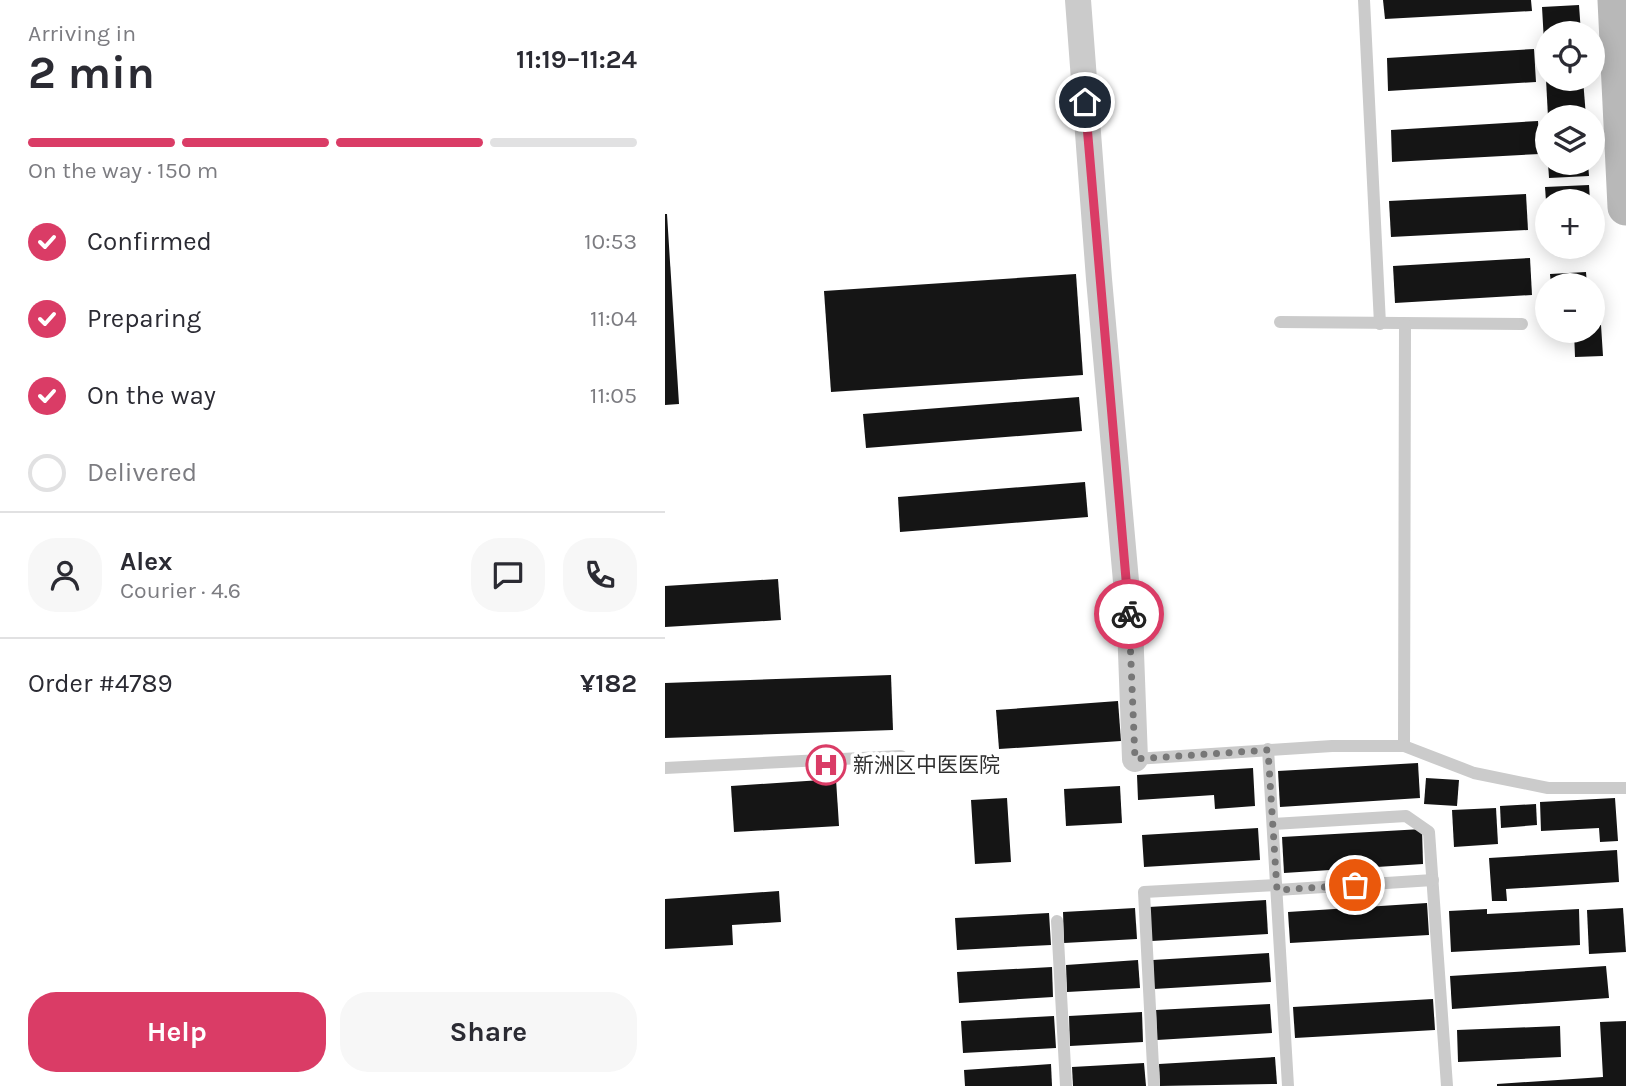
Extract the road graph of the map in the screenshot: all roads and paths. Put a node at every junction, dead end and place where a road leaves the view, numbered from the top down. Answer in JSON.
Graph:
{"nodes":[{"id":1,"x":1077,"y":0,"type":"edge"},
{"id":2,"x":1364,"y":0,"type":"edge"},
{"id":3,"x":1616,"y":0,"type":"edge"},
{"id":4,"x":1626,"y":207,"type":"edge"},
{"id":5,"x":1280,"y":322,"type":"dead end"},
{"id":6,"x":1380,"y":324,"type":"junction"},
{"id":7,"x":1522,"y":324,"type":"dead end"},
{"id":8,"x":1405,"y":325,"type":"junction"},
{"id":9,"x":1404,"y":746,"type":"junction"},
{"id":10,"x":1268,"y":750,"type":"junction"},
{"id":11,"x":901,"y":756,"type":"dead end"},
{"id":12,"x":1135,"y":759,"type":"joint"},
{"id":13,"x":665,"y":768,"type":"edge"},
{"id":14,"x":1626,"y":788,"type":"edge"},
{"id":15,"x":1273,"y":824,"type":"junction"},
{"id":16,"x":1433,"y":880,"type":"junction"},
{"id":17,"x":1276,"y":887,"type":"junction"},
{"id":18,"x":1057,"y":920,"type":"dead end"},
{"id":19,"x":1066,"y":1086,"type":"edge"},
{"id":20,"x":1154,"y":1086,"type":"edge"},
{"id":21,"x":1288,"y":1086,"type":"edge"},
{"id":22,"x":1447,"y":1086,"type":"edge"}],
"edges":[{"from":1,"to":12,"type":"street"},
{"from":2,"to":6,"type":"lane"},
{"from":3,"to":4,"type":"street"},
{"from":5,"to":6,"type":"lane"},
{"from":6,"to":8,"type":"lane"},
{"from":7,"to":8,"type":"lane"},
{"from":8,"to":9,"type":"lane"},
{"from":9,"to":10,"type":"lane"},
{"from":9,"to":14,"type":"lane"},
{"from":10,"to":12,"type":"lane"},
{"from":10,"to":15,"type":"lane"},
{"from":11,"to":13,"type":"lane"},
{"from":15,"to":16,"type":"lane"},
{"from":15,"to":17,"type":"lane"},
{"from":16,"to":17,"type":"lane"},
{"from":16,"to":22,"type":"lane"},
{"from":17,"to":20,"type":"lane"},
{"from":17,"to":21,"type":"lane"},
{"from":18,"to":19,"type":"lane"}]}
